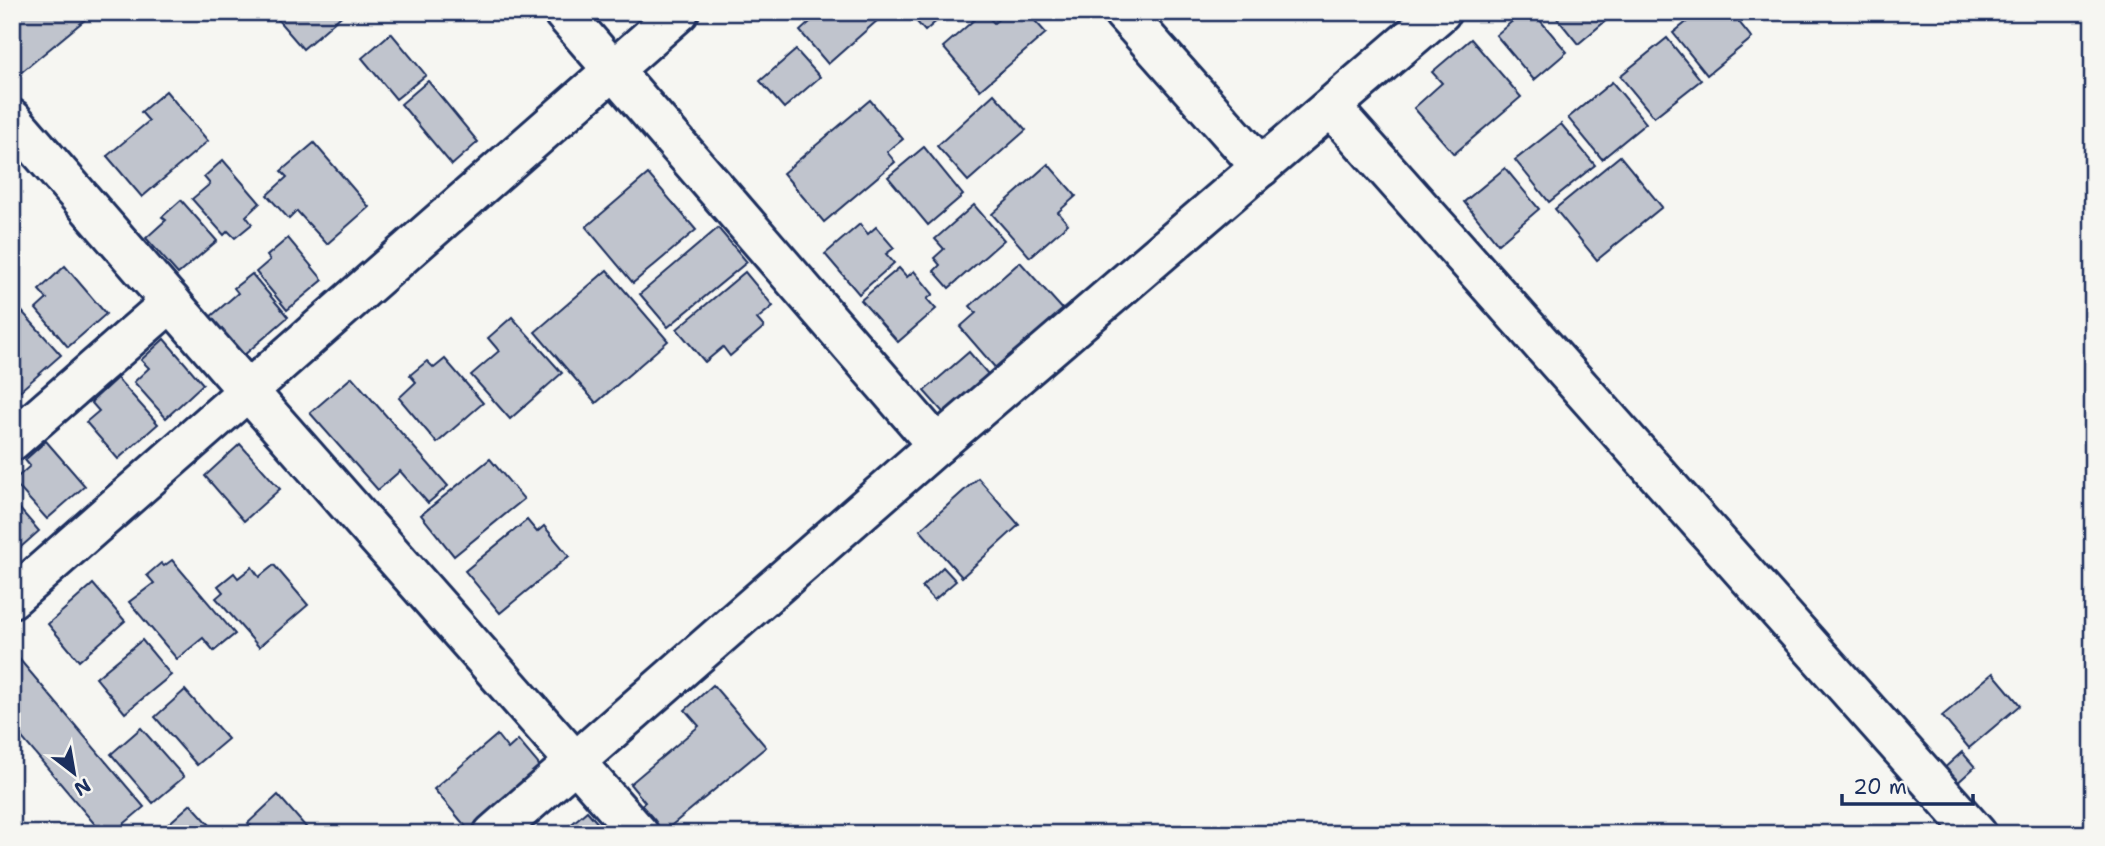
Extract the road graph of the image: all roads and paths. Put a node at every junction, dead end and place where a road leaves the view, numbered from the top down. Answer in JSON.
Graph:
{"nodes":[{"id":1,"x":563,"y":12,"type":"edge"},
{"id":2,"x":679,"y":12,"type":"edge"},
{"id":3,"x":1123,"y":12,"type":"edge"},
{"id":4,"x":1441,"y":12,"type":"edge"},
{"id":5,"x":614,"y":71,"type":"junction"},
{"id":6,"x":1331,"y":107,"type":"junction"},
{"id":7,"x":12,"y":119,"type":"edge"},
{"id":8,"x":1261,"y":167,"type":"junction"},
{"id":9,"x":171,"y":302,"type":"junction"},
{"id":10,"x":248,"y":391,"type":"junction"},
{"id":11,"x":12,"y":441,"type":"edge"},
{"id":12,"x":937,"y":445,"type":"junction"},
{"id":13,"x":12,"y":598,"type":"edge"},
{"id":14,"x":577,"y":761,"type":"junction"},
{"id":15,"x":493,"y":834,"type":"edge"},
{"id":16,"x":639,"y":834,"type":"edge"},
{"id":17,"x":1977,"y":834,"type":"edge"}],
"edges":[{"from":1,"to":5,"type":"street"},
{"from":2,"to":5,"type":"street"},
{"from":3,"to":8,"type":"street"},
{"from":4,"to":6,"type":"street"},
{"from":5,"to":10,"type":"street"},
{"from":5,"to":12,"type":"street"},
{"from":6,"to":8,"type":"street"},
{"from":6,"to":17,"type":"street"},
{"from":7,"to":9,"type":"street"},
{"from":8,"to":12,"type":"street"},
{"from":9,"to":10,"type":"street"},
{"from":9,"to":11,"type":"street"},
{"from":10,"to":13,"type":"street"},
{"from":10,"to":14,"type":"street"},
{"from":12,"to":14,"type":"street"},
{"from":14,"to":15,"type":"street"},
{"from":14,"to":16,"type":"street"}]}
